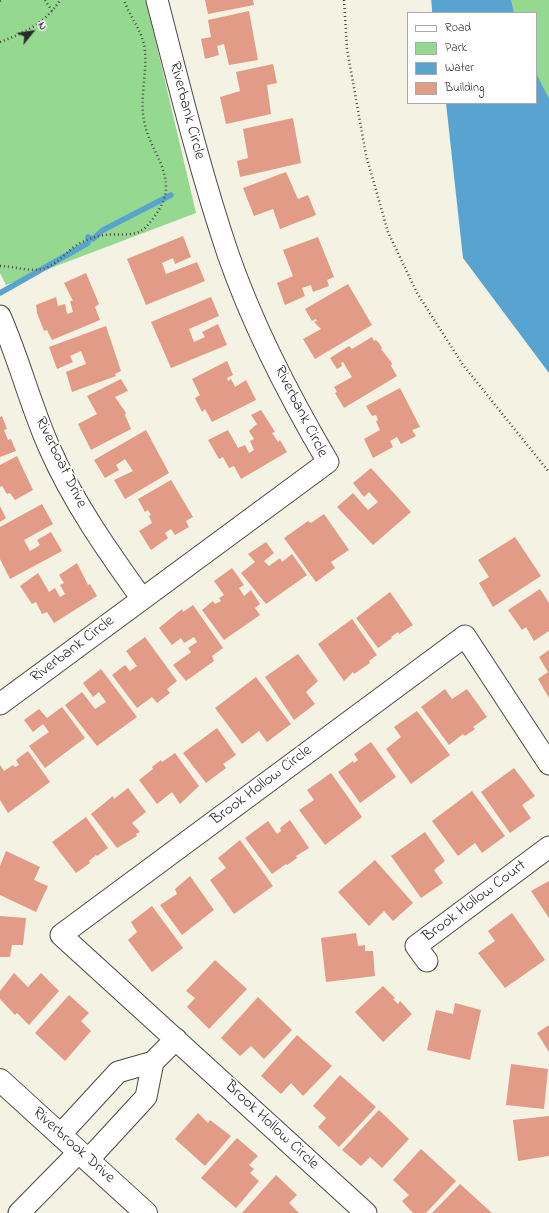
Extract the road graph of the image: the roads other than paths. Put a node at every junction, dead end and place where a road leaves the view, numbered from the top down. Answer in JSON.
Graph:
{"nodes":[{"id":1,"x":157,"y":0,"type":"edge"},
{"id":2,"x":0,"y":316,"type":"edge"},
{"id":3,"x":142,"y":599,"type":"junction"},
{"id":4,"x":0,"y":704,"type":"edge"},
{"id":5,"x":549,"y":764,"type":"edge"},
{"id":6,"x":549,"y":847,"type":"edge"},
{"id":7,"x":427,"y":961,"type":"dead end"},
{"id":8,"x":176,"y":1039,"type":"junction"},
{"id":9,"x":153,"y":1062,"type":"junction"},
{"id":10,"x":0,"y":1080,"type":"edge"},
{"id":11,"x":60,"y":1134,"type":"junction"},
{"id":12,"x":84,"y":1156,"type":"junction"},
{"id":13,"x":19,"y":1213,"type":"edge"},
{"id":14,"x":146,"y":1213,"type":"edge"},
{"id":15,"x":366,"y":1213,"type":"edge"}],
"edges":[{"from":1,"to":3,"type":"street","name":"Riverbank Circle"},
{"from":2,"to":3,"type":"street","name":"Riverboat Drive"},
{"from":3,"to":4,"type":"street","name":"Riverbank Circle"},
{"from":5,"to":8,"type":"street","name":"Brook Hollow Circle"},
{"from":6,"to":7,"type":"street","name":"Brook Hollow Court"},
{"from":8,"to":9,"type":"street"},
{"from":8,"to":15,"type":"street","name":"Brook Hollow Circle"},
{"from":9,"to":11,"type":"street"},
{"from":9,"to":12,"type":"street"},
{"from":10,"to":11,"type":"street","name":"Riverbrook Drive"},
{"from":11,"to":12,"type":"street","name":"Riverbrook Drive"},
{"from":12,"to":13,"type":"street"},
{"from":12,"to":14,"type":"street","name":"Riverbrook Drive"}]}
